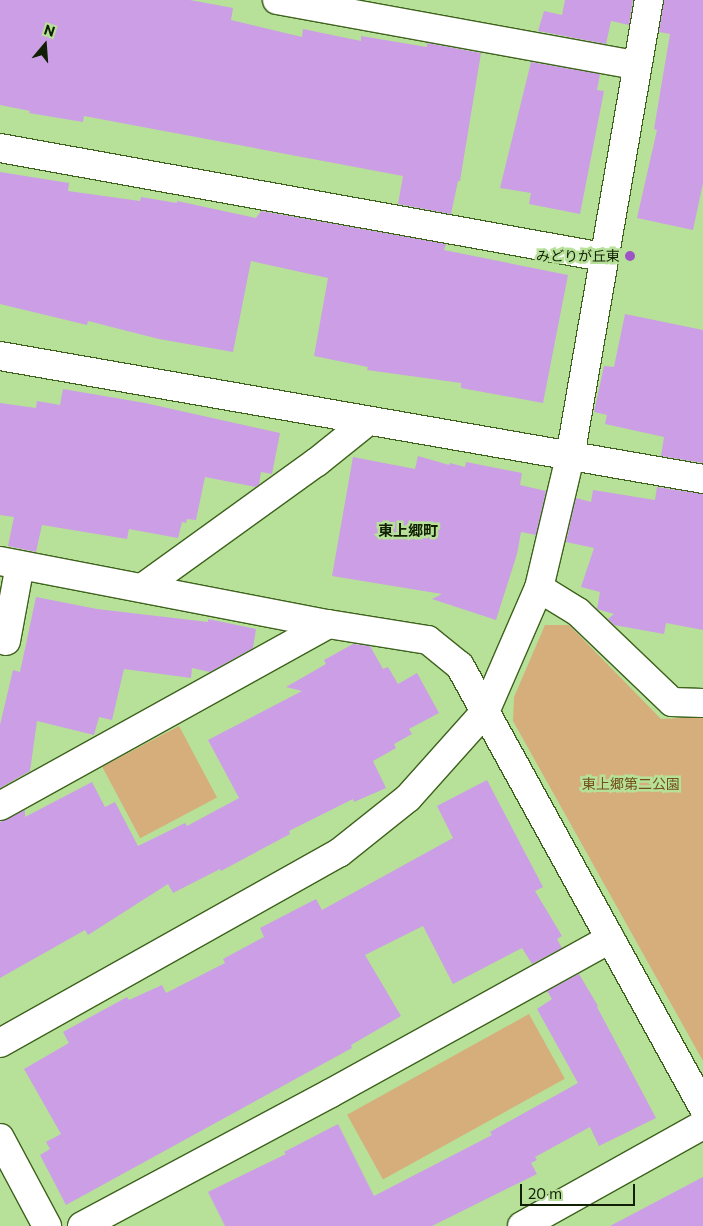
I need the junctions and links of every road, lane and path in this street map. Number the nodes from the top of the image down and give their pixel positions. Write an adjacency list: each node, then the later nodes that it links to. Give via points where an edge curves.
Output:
1 (277, 0): 3 (street)
2 (648, 0): 3 (street)
3 (636, 65): 5 (street)
4 (0, 148): 5 (street)
5 (603, 257): 8 (street)
6 (0, 356): 7 (street)
7 (368, 421): 8 (street); 11 (street)
8 (570, 456): 9 (street); 12 (street)
9 (703, 479)
10 (10, 563): 11 (street); 14 (street)
11 (142, 588): 13 (street)
12 (540, 588): 15 (street, via 578,612 672,702); 16 (street)
13 (328, 624): 16 (street, via 428,640 460,666); 17 (street)
14 (6, 640)
15 (703, 703)
16 (485, 712): 18 (street); 19 (street, via 408,798 340,853)
17 (0, 806)
18 (610, 939): 20 (street); 24 (street)
19 (0, 1043)
20 (703, 1107)
21 (703, 1125): 25 (street)
22 (0, 1138): 23 (street)
23 (47, 1226)
24 (82, 1226)
25 (522, 1226)

